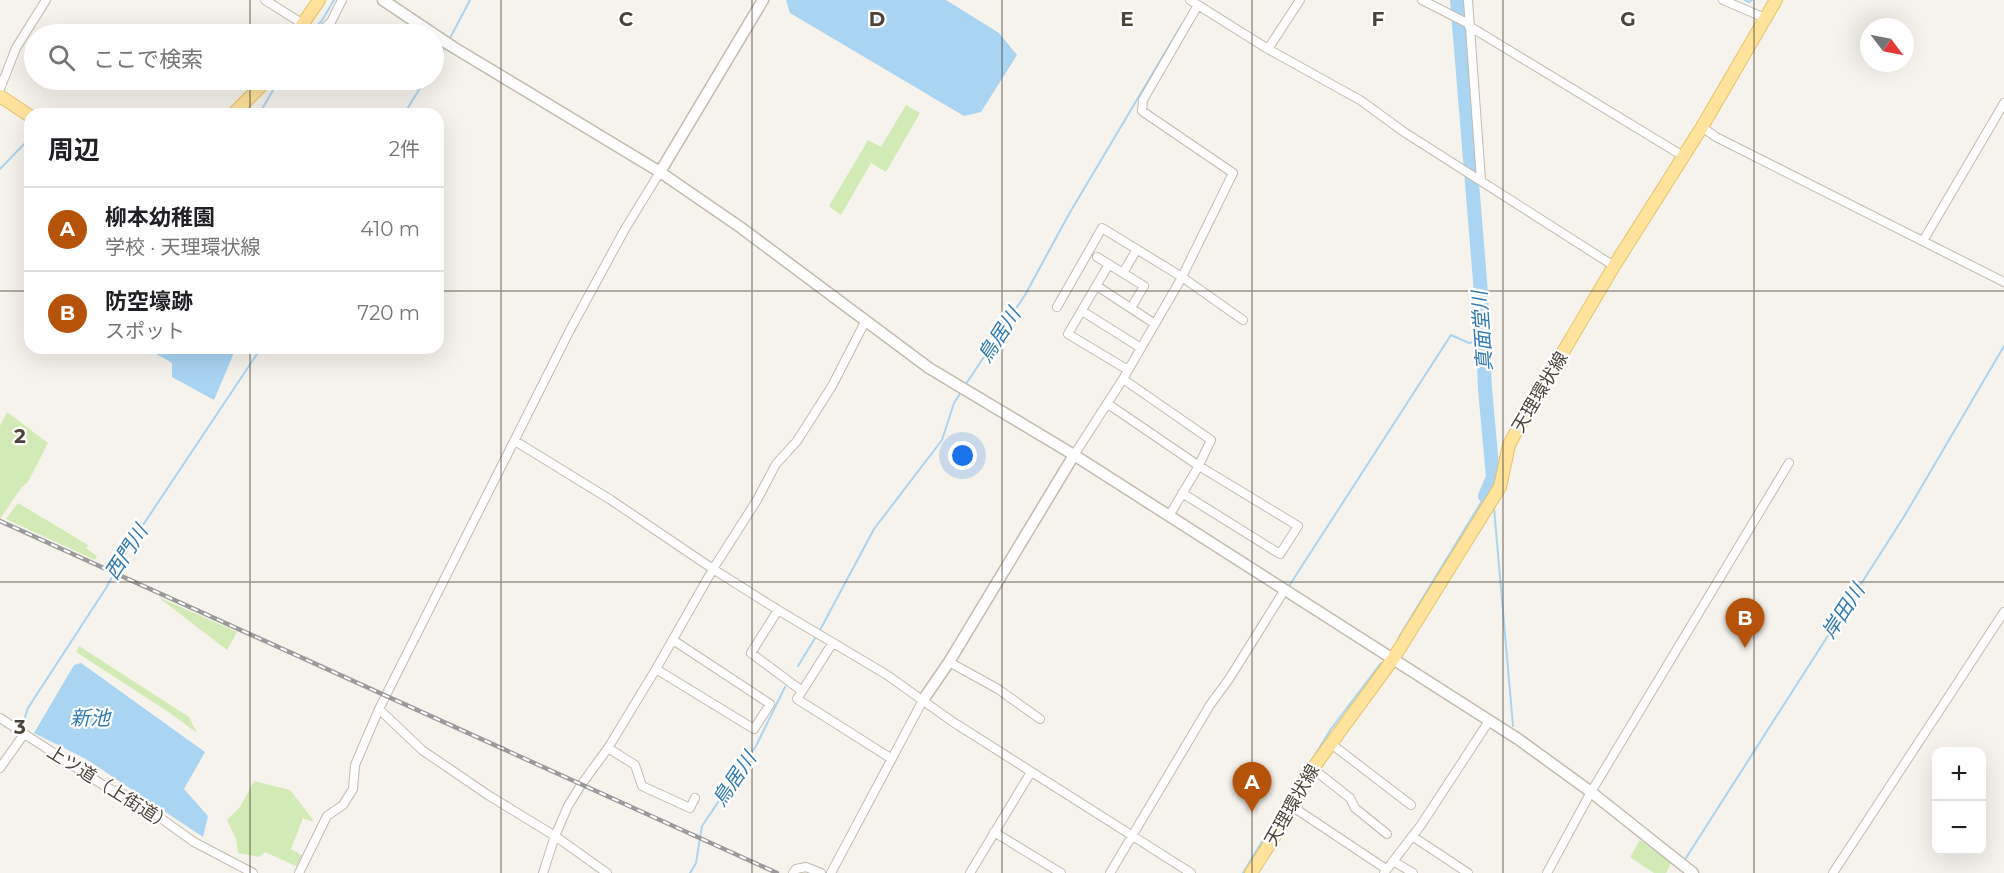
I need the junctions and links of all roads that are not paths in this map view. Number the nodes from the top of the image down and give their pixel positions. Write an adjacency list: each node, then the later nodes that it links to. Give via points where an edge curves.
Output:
1 (46, 0): 15 (street)
2 (265, 0): 16 (street)
3 (319, 0): 17 (main road)
4 (342, 0): 18 (street)
5 (383, 0): 19 (street)
6 (762, 0): 32 (street)
7 (1190, 0): 13 (street)
8 (1300, 0): 23 (street)
9 (1422, 0): 20 (street)
10 (1468, 0): 20 (street)
11 (1723, 0): 14 (street)
12 (1776, 0): 14 (main road, 天理環状線)
13 (1198, 5): 23 (street); 40 (street, via 1143,100 1142,111 1233,173)
14 (1765, 18): 30 (main road, 天理環状線)
15 (30, 24)
16 (294, 24)
17 (303, 24)
18 (329, 24)
19 (418, 24)
20 (1468, 25): 31 (street); 33 (street)
21 (24, 34): 24 (street)
22 (444, 41): 32 (street)
23 (1269, 49): 33 (street, via 1342,89)
24 (0, 89)
25 (257, 90): 28 (main road)
26 (0, 96): 29 (main road)
27 (2004, 103): 34 (street)
28 (239, 108)
29 (24, 112)
30 (1702, 127): 31 (main road, 天理環状線); 34 (street)
31 (1683, 156): 38 (main road, 天理環状線)
32 (660, 172): 46 (street); 53 (street, via 586,300)
33 (1479, 179): 38 (street)
34 (1923, 241): 41 (street)
35 (1137, 249): 39 (street); 40 (street); 43 (street, via 1102,228)
36 (1097, 257): 37 (street)
37 (1109, 264): 39 (street); 42 (street)
38 (1614, 266): 65 (main road, 天理環状線, via 1509,445 1500,487)
39 (1123, 273): 44 (street, via 1144,286)
40 (1182, 277): 47 (street); 48 (street)
41 (2004, 282)
42 (1097, 286): 44 (street); 45 (street)
43 (1057, 307)
44 (1131, 308): 48 (street)
45 (1082, 310): 49 (street); 50 (street, via 1068,334)
46 (866, 320): 54 (street, via 929,368); 59 (street, via 832,386 797,441 776,464)
47 (1243, 320)
48 (1155, 324): 49 (street)
49 (1141, 348): 50 (street)
50 (1128, 370): 51 (street)
51 (1123, 379): 52 (street); 56 (street, via 1211,440)
52 (1108, 404): 54 (street); 56 (street)
53 (514, 441): 59 (street); 70 (street)
54 (1074, 455): 58 (street); 66 (street)
55 (1789, 462): 81 (street)
56 (1199, 466): 57 (street); 57 (street, via 1298,526 1280,554)
57 (1182, 494): 58 (street)
58 (1169, 516): 60 (street)
59 (713, 569): 61 (street); 63 (street)
60 (1284, 591): 65 (street); 89 (street, via 1210,705)
61 (778, 610): 64 (street); 68 (street, via 751,653)
62 (2004, 612): 108 (street)
63 (673, 640): 67 (street); 67 (street, via 770,704 754,729)
64 (832, 644): 68 (street); 69 (street)
65 (1393, 659): 73 (street); 75 (main road, 天理環状線)
66 (948, 662): 69 (street); 72 (street)
67 (656, 669): 76 (street)
68 (802, 691): 77 (street, via 796,699)
69 (923, 700): 77 (street); 80 (street)
70 (379, 709): 87 (street, via 422,750); 94 (street, via 355,765 353,789 343,805 327,816)
71 (0, 718): 74 (street, 上ツ道（上街道）)
72 (1041, 718)
73 (1489, 721): 81 (street); 88 (street)
74 (21, 732): 78 (street); 93 (street, 上ツ道（上街道）, via 106,787 134,799 194,842)
75 (1330, 743): 79 (main road, 天理環状線); 84 (street)
76 (608, 748): 82 (street, via 635,765 642,786 690,808); 87 (street, via 568,806)
77 (892, 759): 99 (street)
78 (0, 768)
79 (1312, 768): 83 (main road, 天理環状線); 86 (street)
80 (1031, 772): 85 (street); 89 (street)
81 (1591, 792): 91 (street); 107 (street)
82 (695, 798)
83 (1290, 805): 92 (street); 104 (main road, 天理環状線)
84 (1411, 805)
85 (994, 832): 100 (street); 101 (street)
86 (1387, 834)
87 (555, 836): 95 (street); 96 (street)
88 (1412, 836): 90 (street); 106 (street)
89 (1132, 838): 102 (street); 103 (street)
90 (1393, 861): 92 (street); 105 (street)
91 (1686, 868)
92 (1385, 871)
93 (253, 873)
94 (298, 873)
95 (543, 873)
96 (607, 873)
97 (793, 873): 98 (street, via 806,867)
98 (821, 873)
99 (831, 873)
100 (970, 873)
101 (1061, 873)
102 (1110, 873)
103 (1191, 873)
104 (1251, 873)
105 (1413, 873)
106 (1468, 873)
107 (1547, 873)
108 (1833, 873)

